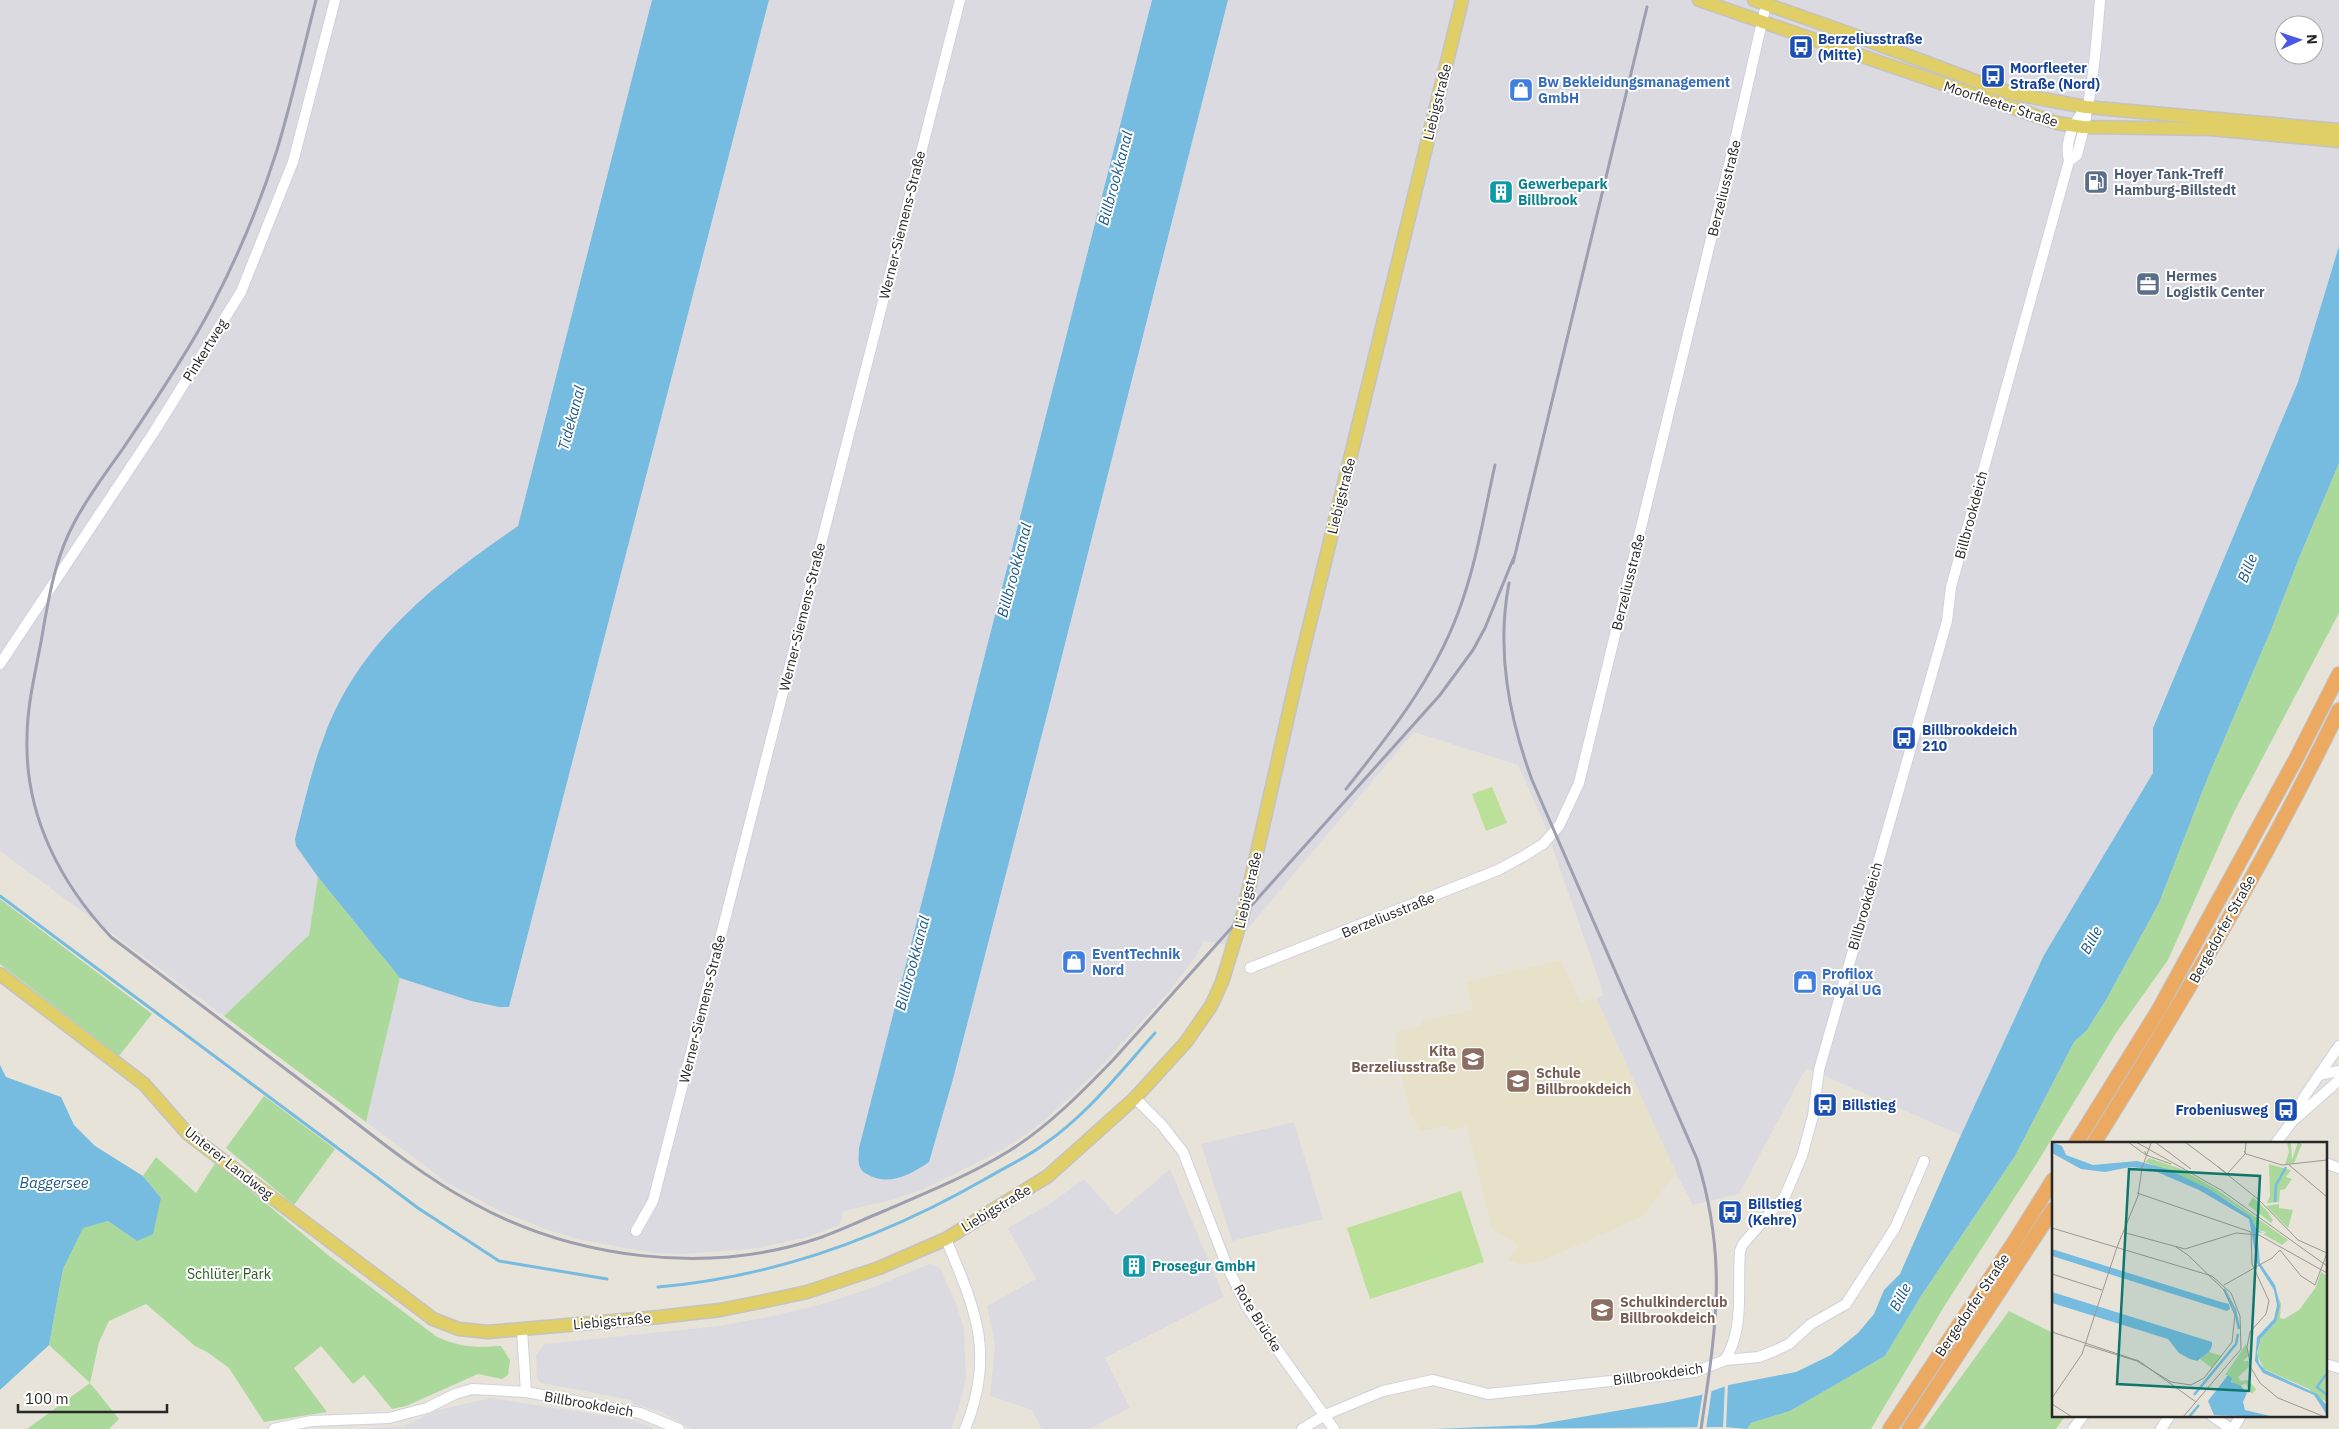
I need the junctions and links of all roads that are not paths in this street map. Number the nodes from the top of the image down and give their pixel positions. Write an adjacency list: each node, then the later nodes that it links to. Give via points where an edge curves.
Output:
1 (335, 0): 13 (street, Pinkertweg, via 294,162 241,292 154,432)
2 (960, 0): 36 (street, Werner-Siemens-Straße, via 653,1201)
3 (1462, 0): 26 (main road, Liebigstraße, via 1232,956 1197,1027)
4 (1699, 0): 7 (main road, Moorfleeter Straße)
5 (2100, 0): 8 (street, Billbrookdeich)
6 (1762, 1): 7 (street, Berzeliusstraße); 8 (main road, Moorfleeter Straße, via 1989,86)
7 (1761, 23): 9 (main road, Moorfleeter Straße, via 1840,47 2047,120); 18 (street, Berzeliusstraße, via 1579,783 1559,826 1543,844 1498,870)
8 (2086, 107): 9 (street, Billbrookdeich); 11 (main road, Moorfleeter Straße)
9 (2078, 126): 11 (main road, Moorfleeter Straße); 40 (street, Billbrookdeich, via 2077,155 2069,161 1951,587 1947,621 1819,1070 1816,1104 1802,1156 1785,1196 1740,1251 1736,1335)
10 (2339, 130): 11 (main road)
11 (2316, 133): 12 (main road)
12 (2339, 141)
13 (0, 664)
14 (2339, 674): 28 (highway, Bergedorfer Straße, via 2158,1011)
15 (2339, 710): 17 (highway, Bergedorfer Straße)
16 (2339, 716): 17 (highway)
17 (2330, 729): 29 (highway, Bergedorfer Straße, via 2206,960)
18 (1250, 968)
19 (0, 974): 39 (main road, Unterer Landweg, via 144,1084 188,1134 433,1319)
20 (2339, 1046): 22 (street)
21 (2339, 1070): 22 (street)
22 (2319, 1074): 27 (street)
23 (2339, 1080): 25 (street)
24 (2339, 1089): 25 (street)
25 (2327, 1092): 27 (street)
26 (1135, 1098): 37 (main road, Liebigstraße, via 1048,1176); 44 (street, Rote Brücke, via 1183,1152 1227,1266 1247,1307)
27 (2294, 1119): 30 (street)
28 (2077, 1142)
29 (2095, 1142)
30 (2277, 1142)
31 (1924, 1161): 40 (street, via 1895,1228 1846,1304 1812,1324 1782,1348 1759,1357)
32 (2326, 1163): 33 (street)
33 (2339, 1168)
34 (2052, 1182): 54 (highway, Bergedorfer Straße)
35 (2052, 1211): 55 (highway, Bergedorfer Straße)
36 (636, 1231)
37 (946, 1239): 38 (main road, Liebigstraße, via 852,1278 765,1302 720,1310); 51 (street, via 975,1313 980,1342 979,1387)
38 (522, 1330): 39 (main road, Liebigstraße); 43 (street)
39 (472, 1331)
40 (1726, 1360): 44 (street, Billbrookdeich, via 1695,1372 1488,1394 1432,1380 1383,1391)
41 (2326, 1364): 42 (street)
42 (2339, 1368)
43 (526, 1392): 49 (street, Billbrookdeich, via 472,1389 427,1408 389,1418 311,1421); 50 (street, Billbrookdeich, via 640,1413)
44 (1325, 1415): 52 (street, Billbrookdeich); 53 (street, Rote Brücke)
45 (2083, 1416): 56 (street)
46 (2169, 1416): 57 (street)
47 (2212, 1416): 58 (street)
48 (2240, 1416): 58 (street)
49 (274, 1429)
50 (679, 1429)
51 (965, 1429)
52 (1302, 1429)
53 (1334, 1429)
54 (1890, 1429)
55 (1909, 1429)
56 (2073, 1429)
57 (2161, 1429)
58 (2232, 1429)

